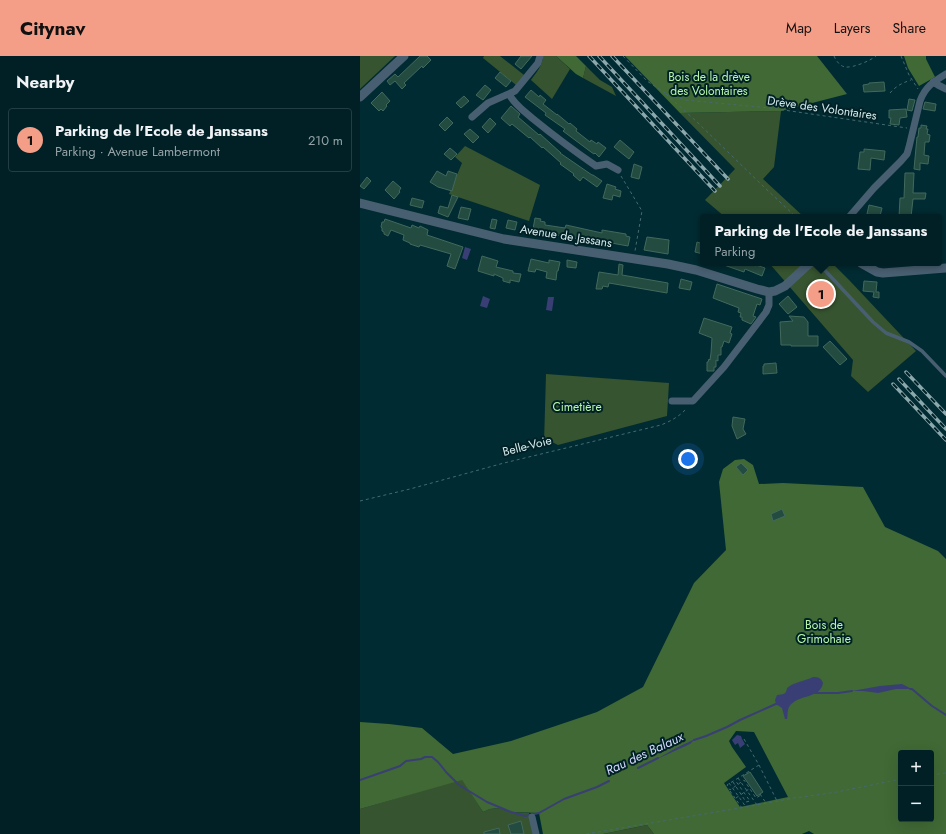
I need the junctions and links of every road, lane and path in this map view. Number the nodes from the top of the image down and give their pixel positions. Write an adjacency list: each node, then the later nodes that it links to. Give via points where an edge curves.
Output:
1 (404, 56): 15 (street)
2 (540, 56): 13 (street, via 538,63 515,91)
3 (623, 56): 11 (path, Drève des Volontaires, via 647,81)
4 (834, 56): 5 (path, via 836,61 845,67)
5 (876, 56)
6 (901, 56): 8 (path)
7 (946, 74): 9 (street)
8 (912, 80): 12 (path, via 901,83); 14 (path)
9 (934, 82): 10 (street); 14 (street)
10 (946, 89)
11 (665, 93): 17 (path, Drève des Volontaires, via 685,100 770,108); 20 (path)
12 (890, 93)
13 (509, 94): 16 (street, via 488,103); 18 (street, via 512,100 574,151 596,166 607,164)
14 (922, 94): 17 (street)
15 (360, 97)
16 (472, 117)
17 (913, 130): 21 (street, via 904,158)
18 (618, 170): 22 (path, via 642,211)
19 (360, 203): 22 (street, Avenue de Jassans, via 504,239)
20 (793, 214)
21 (852, 214)
22 (634, 259): 27 (street, Avenue de Jassans, via 696,270)
23 (807, 266): 27 (street, via 785,286)
24 (821, 266): 28 (lane, via 873,322 886,333 909,342 922,351)
25 (867, 266): 26 (street, via 883,273)
26 (946, 268)
27 (769, 292): 30 (street, via 766,312 720,372)
28 (946, 376)
29 (672, 401): 30 (street)
30 (693, 401): 31 (path, Belle-Voie, via 673,420 661,425)
31 (360, 501)
32 (744, 739): 33 (path)
33 (759, 764): 36 (path); 57 (path)
34 (946, 773): 35 (path)
35 (934, 775)
36 (741, 776): 37 (path); 39 (path)
37 (738, 778): 38 (path); 42 (path)
38 (735, 780): 41 (path); 44 (path)
39 (744, 780): 42 (path); 47 (path)
40 (898, 780): 57 (path)
41 (732, 781): 43 (path); 45 (path)
42 (741, 782): 44 (path); 49 (path)
43 (729, 783): 46 (path); 48 (path, via 727,786)
44 (738, 784): 45 (path); 50 (path)
45 (735, 786): 46 (path); 51 (path)
46 (733, 788): 48 (path); 52 (path)
47 (750, 789): 49 (path); 54 (path)
48 (730, 790): 53 (path)
49 (747, 791): 50 (path); 55 (path)
50 (744, 793): 51 (path); 56 (path, via 750,801)
51 (741, 794): 52 (path); 56 (path)
52 (738, 796): 53 (path); 60 (path)
53 (736, 798): 62 (path)
54 (756, 798): 55 (path); 58 (path, via 760,795)
55 (753, 799): 59 (path)
56 (746, 802): 61 (path)
57 (778, 802): 58 (path)
58 (766, 804): 59 (path)
59 (757, 805): 61 (path)
60 (746, 807): 61 (path); 62 (path)
61 (749, 807)
62 (742, 808): 65 (path)
63 (532, 817): 64 (street)
64 (536, 834)
65 (586, 834)

